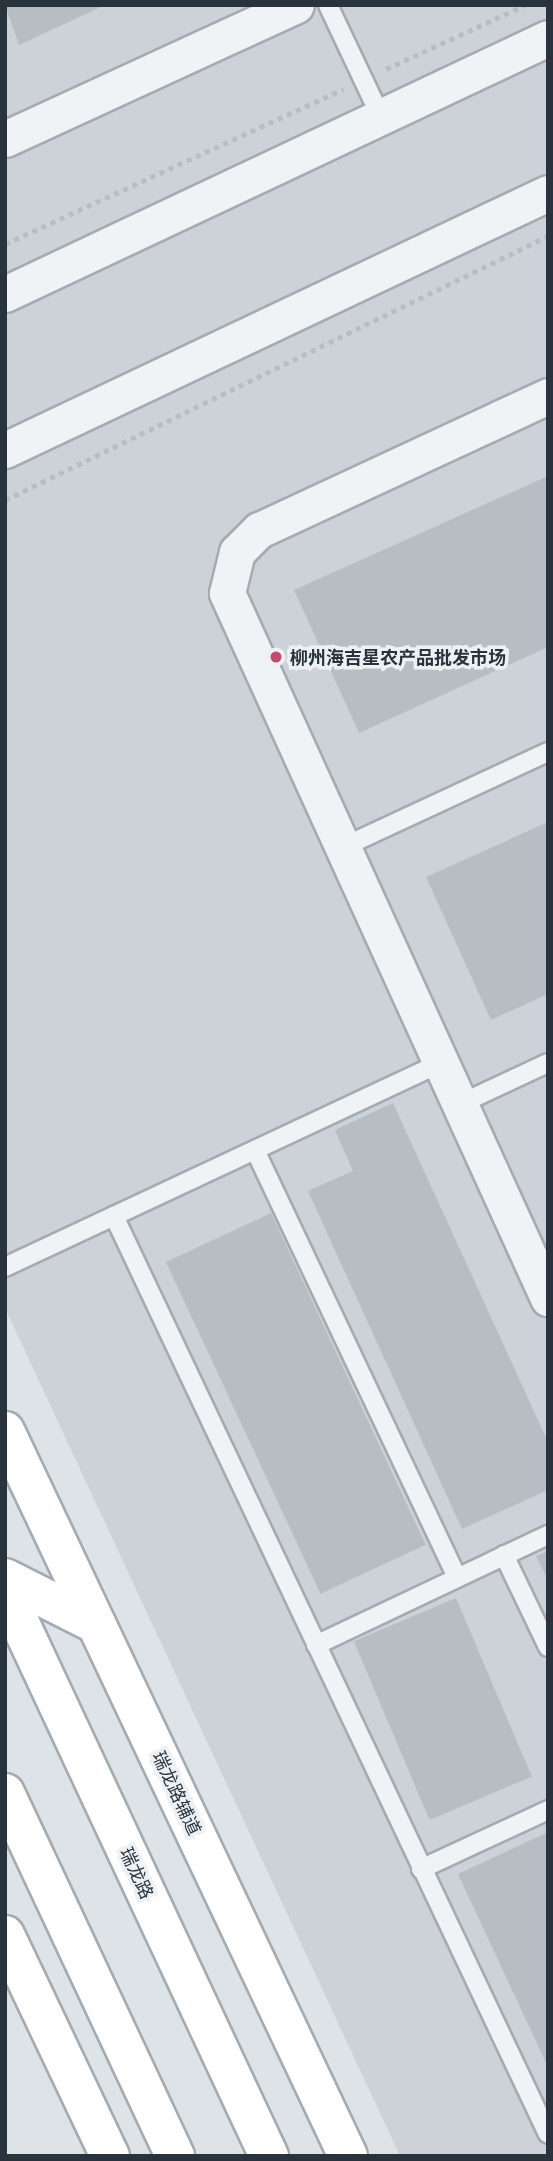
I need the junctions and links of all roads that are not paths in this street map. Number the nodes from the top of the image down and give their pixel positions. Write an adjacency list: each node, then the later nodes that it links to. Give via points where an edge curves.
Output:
1 (296, 5): 5 (street)
2 (328, 5): 4 (lane)
3 (548, 38): 4 (street)
4 (382, 117): 7 (street)
5 (5, 139)
6 (548, 193): 9 (street)
7 (5, 293)
8 (548, 396): 11 (street, via 259,530 237,552 227,593)
9 (5, 450)
10 (548, 752): 11 (lane)
11 (343, 847): 12 (street)
12 (441, 1063): 14 (street); 15 (lane)
13 (548, 1063): 14 (lane)
14 (460, 1104): 18 (street)
15 (255, 1150): 16 (lane); 23 (lane)
16 (114, 1216): 17 (lane); 26 (lane)
17 (5, 1267)
18 (548, 1298)
19 (5, 1431): 25 (main road, 瑞龙路辅道)
20 (548, 1535): 21 (lane)
21 (504, 1555): 23 (lane); 27 (lane)
22 (5, 1578): 25 (main road)
23 (457, 1578): 26 (lane)
24 (5, 1591): 35 (main road, 瑞龙路)
25 (96, 1623): 36 (main road, 瑞龙路辅道)
26 (316, 1645): 30 (lane)
27 (548, 1647)
28 (5, 1793): 34 (main road)
29 (548, 1810): 30 (lane)
30 (421, 1868): 32 (lane)
31 (5, 1935): 33 (main road)
32 (548, 2134)
33 (110, 2156)
34 (175, 2156)
35 (269, 2156)
36 (348, 2156)

